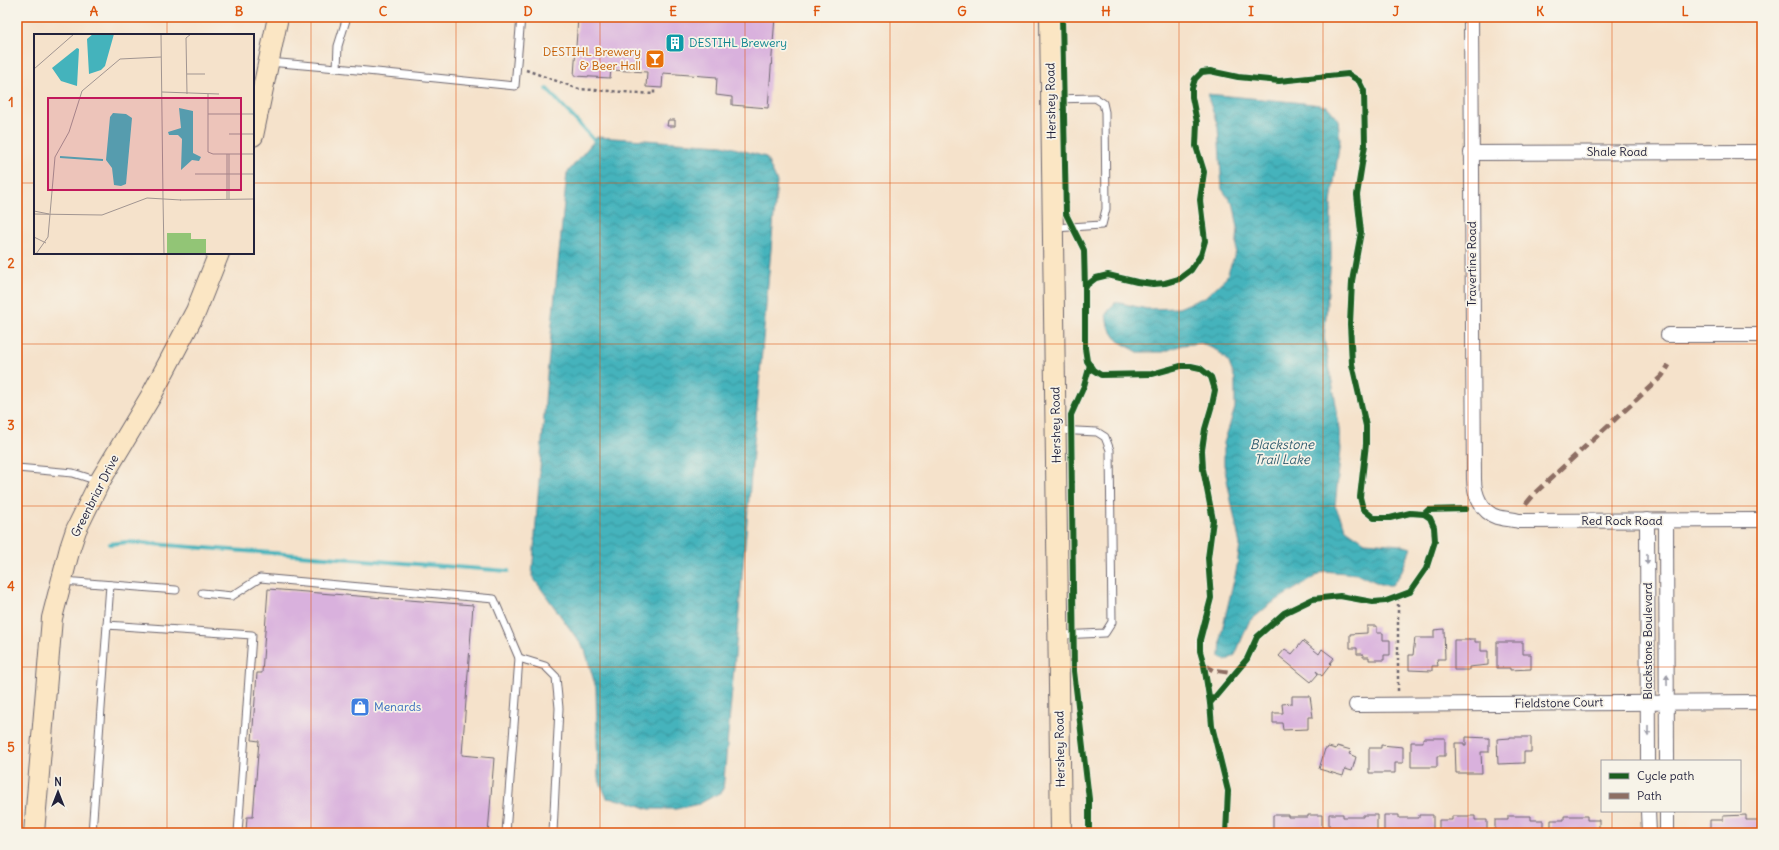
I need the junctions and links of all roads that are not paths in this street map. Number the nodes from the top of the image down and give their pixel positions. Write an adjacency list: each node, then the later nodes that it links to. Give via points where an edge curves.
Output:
1 (278, 17): 6 (street)
2 (347, 17): 7 (lane, via 338,46)
3 (521, 17): 7 (lane, via 515,86)
4 (1050, 17): 8 (street, Hershey Road)
5 (1471, 17): 11 (street, Travertine Road)
6 (269, 62): 7 (lane); 9 (street)
7 (337, 68)
8 (1051, 99): 12 (street, Hershey Road); 12 (lane, via 1094,98 1103,103 1106,112 1106,209 1102,225)
9 (254, 131)
10 (1762, 152): 11 (street, Shale Road)
11 (1472, 153): 19 (street, Travertine Road, via 1474,485 1477,499)
12 (1053, 228): 16 (street, Hershey Road)
13 (219, 254): 18 (street, Greenbriar Drive, via 196,311 151,396)
14 (1668, 335): 15 (street)
15 (1762, 335)
16 (1056, 430): 28 (street, Hershey Road); 28 (lane, via 1097,432 1106,437 1110,450 1112,622 1106,633)
17 (17, 468): 18 (lane, via 73,473)
18 (100, 481): 23 (street, Greenbriar Drive, via 76,530)
19 (1485, 508): 20 (street, Red Rock Road, via 1496,517 1519,521)
20 (1647, 520): 21 (street, Red Rock Road); 30 (street, Blackstone Boulevard, one-way to 30)
21 (1666, 520): 22 (street, Red Rock Road); 31 (street, Blackstone Boulevard, one-way to 21)
22 (1762, 520)
23 (60, 581): 24 (lane); 38 (street, Greenbriar Drive, via 52,618)
24 (110, 584): 25 (lane); 27 (lane)
25 (176, 590)
26 (202, 593): 29 (lane, via 232,596 260,578 494,599)
27 (107, 625): 39 (lane); 40 (lane, via 252,635)
28 (1059, 635): 43 (street, Hershey Road)
29 (518, 658): 41 (lane); 42 (lane, via 545,666 556,677 559,708)
30 (1648, 702): 31 (street, Fieldstone Court); 33 (street, Fieldstone Court); 34 (street, Blackstone Boulevard, one-way to 34)
31 (1667, 702): 32 (street, Fieldstone Court); 35 (street, Blackstone Boulevard)
32 (1762, 702)
33 (1356, 705)
34 (1648, 760)
35 (1667, 760)
36 (1648, 812): 44 (street)
37 (1667, 812): 45 (street)
38 (34, 833)
39 (92, 833)
40 (238, 833)
41 (506, 833)
42 (553, 833)
43 (1061, 833)
44 (1648, 833)
45 (1667, 833)

